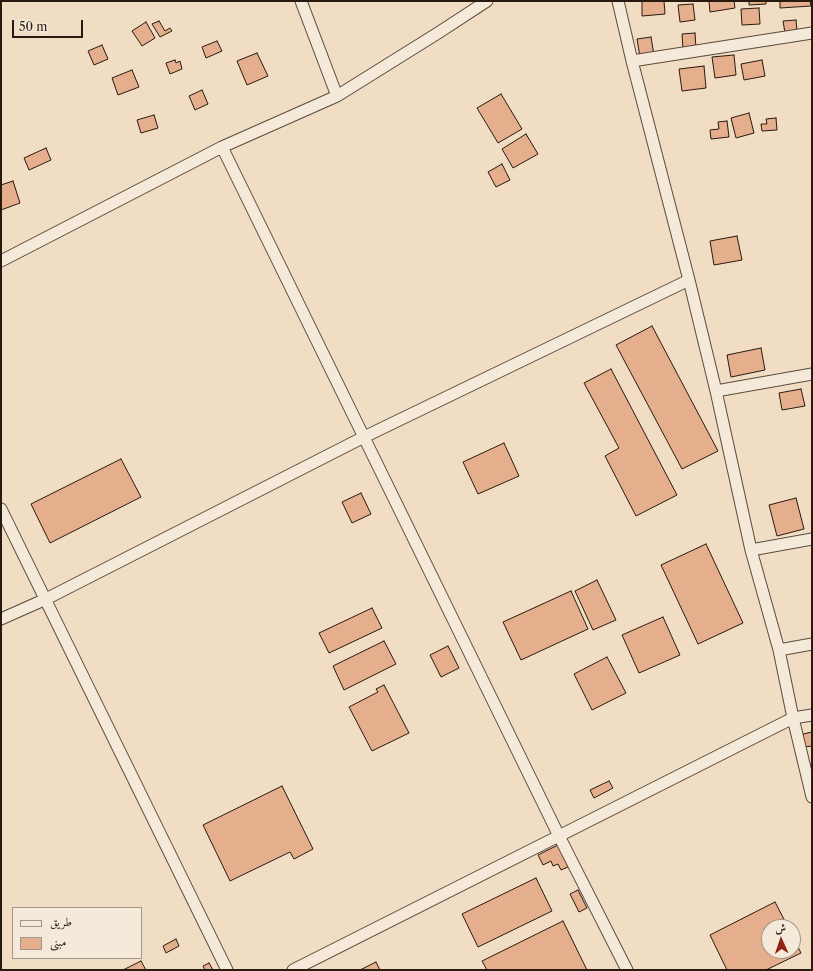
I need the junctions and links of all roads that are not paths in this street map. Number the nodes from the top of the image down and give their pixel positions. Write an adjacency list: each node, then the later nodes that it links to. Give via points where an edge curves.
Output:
1 (301, 1): 6 (street)
2 (487, 1): 6 (street)
3 (618, 1): 5 (street)
4 (812, 33): 5 (street)
5 (632, 61): 9 (street)
6 (337, 96): 7 (street)
7 (222, 147): 8 (street); 12 (street)
8 (1, 261)
9 (689, 280): 11 (street); 12 (street)
10 (812, 374): 11 (street)
11 (716, 392): 15 (street)
12 (364, 437): 16 (street); 23 (street)
13 (1, 509): 16 (street)
14 (812, 539): 15 (street)
15 (751, 550): 19 (street)
16 (46, 599): 17 (street); 24 (street)
17 (1, 619)
18 (812, 644): 19 (street)
19 (779, 650): 21 (street)
20 (812, 715): 21 (street)
21 (793, 718): 22 (street); 23 (street)
22 (812, 797)
23 (559, 836): 25 (street); 26 (street)
24 (227, 970)
25 (293, 970)
26 (627, 970)

